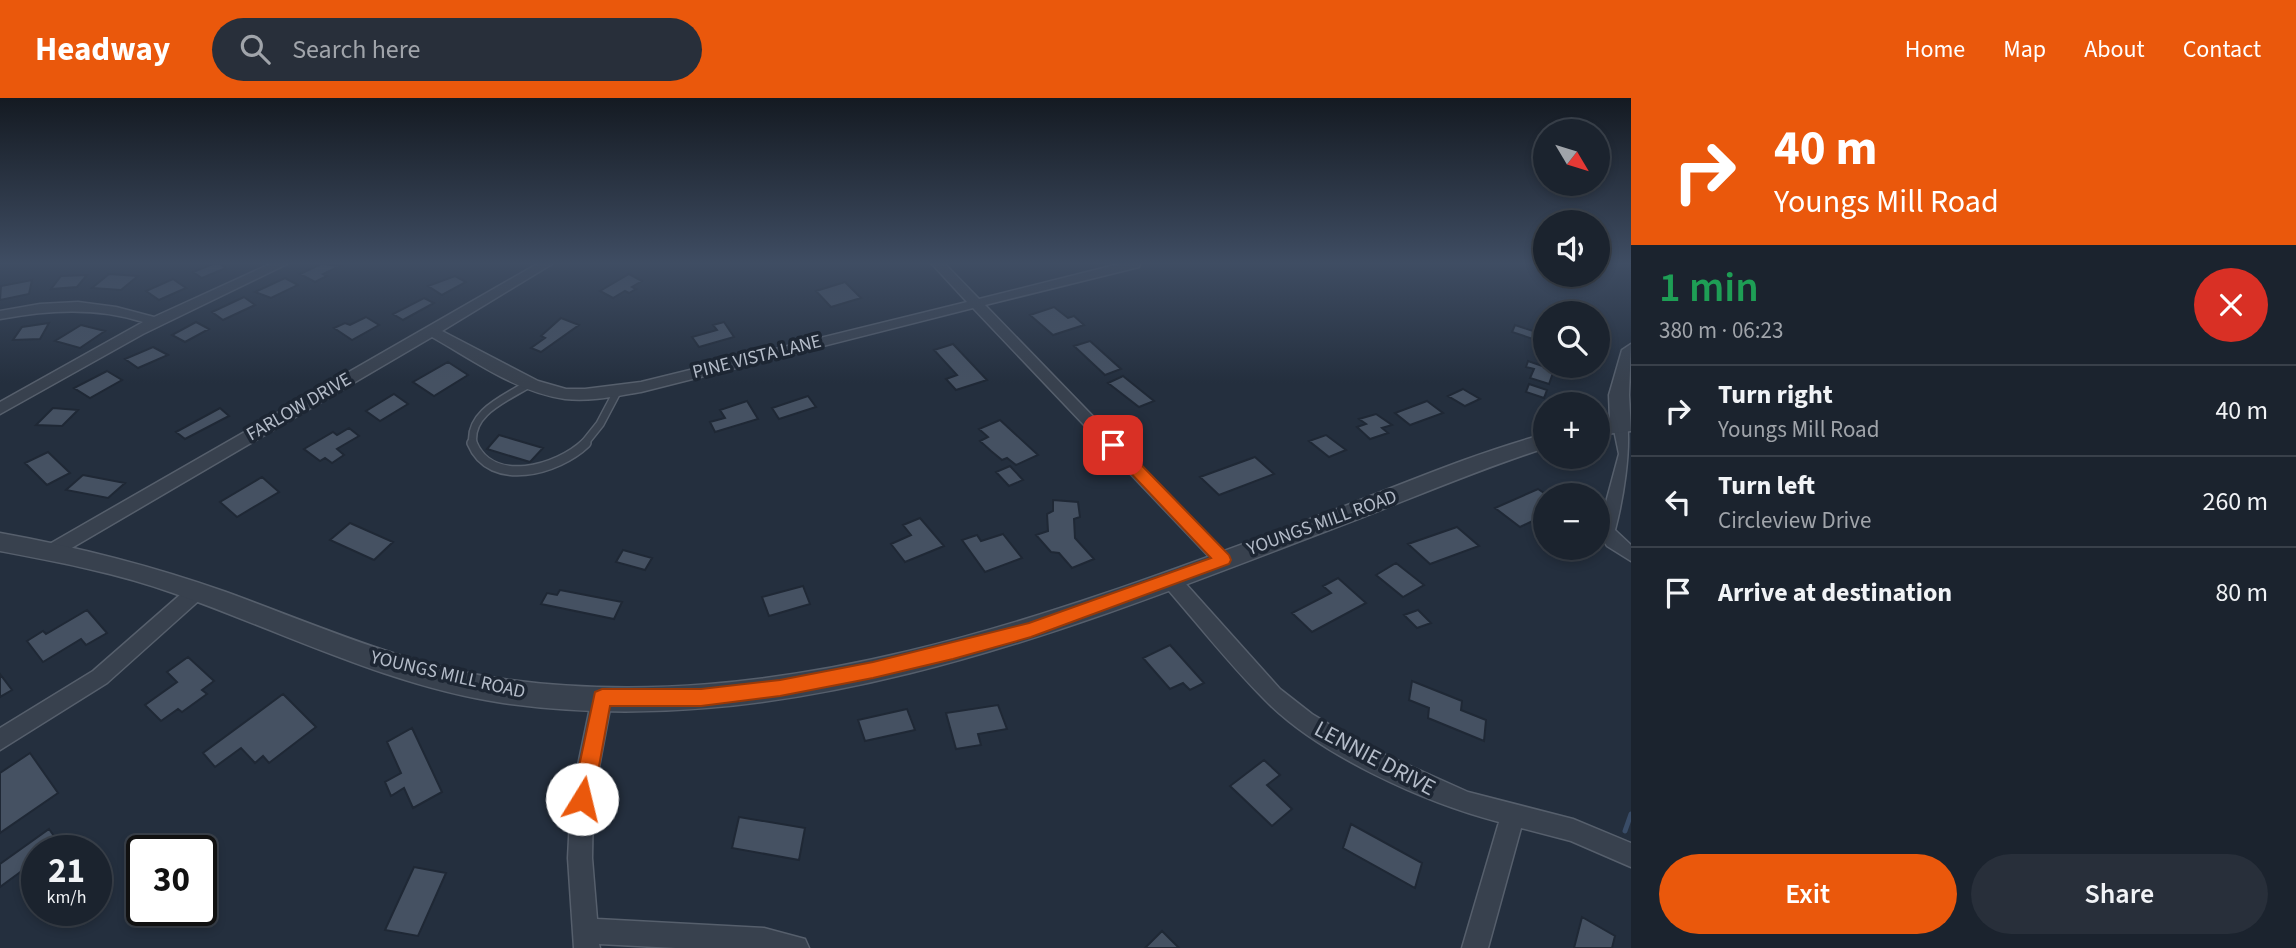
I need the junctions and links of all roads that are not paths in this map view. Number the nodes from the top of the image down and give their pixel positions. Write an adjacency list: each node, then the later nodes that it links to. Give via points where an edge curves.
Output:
1 (192, 304): 6 (street)
2 (476, 304): 7 (street, FARLOW DRIVE)
3 (965, 304): 10 (street, PINE VISTA LANE)
4 (979, 304): 17 (street)
5 (0, 315): 6 (street, via 97,306)
6 (156, 322): 11 (street)
7 (430, 330): 9 (street, PINE VISTA LANE); 15 (street, FARLOW DRIVE)
8 (1631, 350): 12 (street, via 1619,394)
9 (530, 383): 10 (street, PINE VISTA LANE, via 564,394); 10 (lane, via 473,427 473,448 503,468 538,468 574,452 590,439)
10 (618, 390)
11 (0, 409)
12 (1626, 424): 16 (street, via 1626,454 1606,531)
13 (1533, 445): 17 (street, YOUNGS MILL ROAD)
14 (0, 542): 15 (street, YOUNGS MILL ROAD)
15 (52, 551): 19 (street, YOUNGS MILL ROAD, via 114,565)
16 (1631, 554)
17 (1223, 560): 18 (street, YOUNGS MILL ROAD)
18 (1170, 579): 20 (street, YOUNGS MILL ROAD, via 1031,630 873,670 701,698); 22 (street, LENNIE DRIVE, via 1273,695 1305,721 1355,752 1429,788)
19 (196, 592): 20 (street, YOUNGS MILL ROAD, via 405,669 498,690); 21 (street, via 100,677)
20 (602, 698): 24 (street, via 582,799 580,858)
21 (0, 740)
22 (1513, 814): 23 (street, LENNIE DRIVE, via 1573,830); 26 (street)
23 (1631, 855)
24 (586, 939): 25 (street, via 764,940)
25 (796, 948)
26 (1475, 948)

